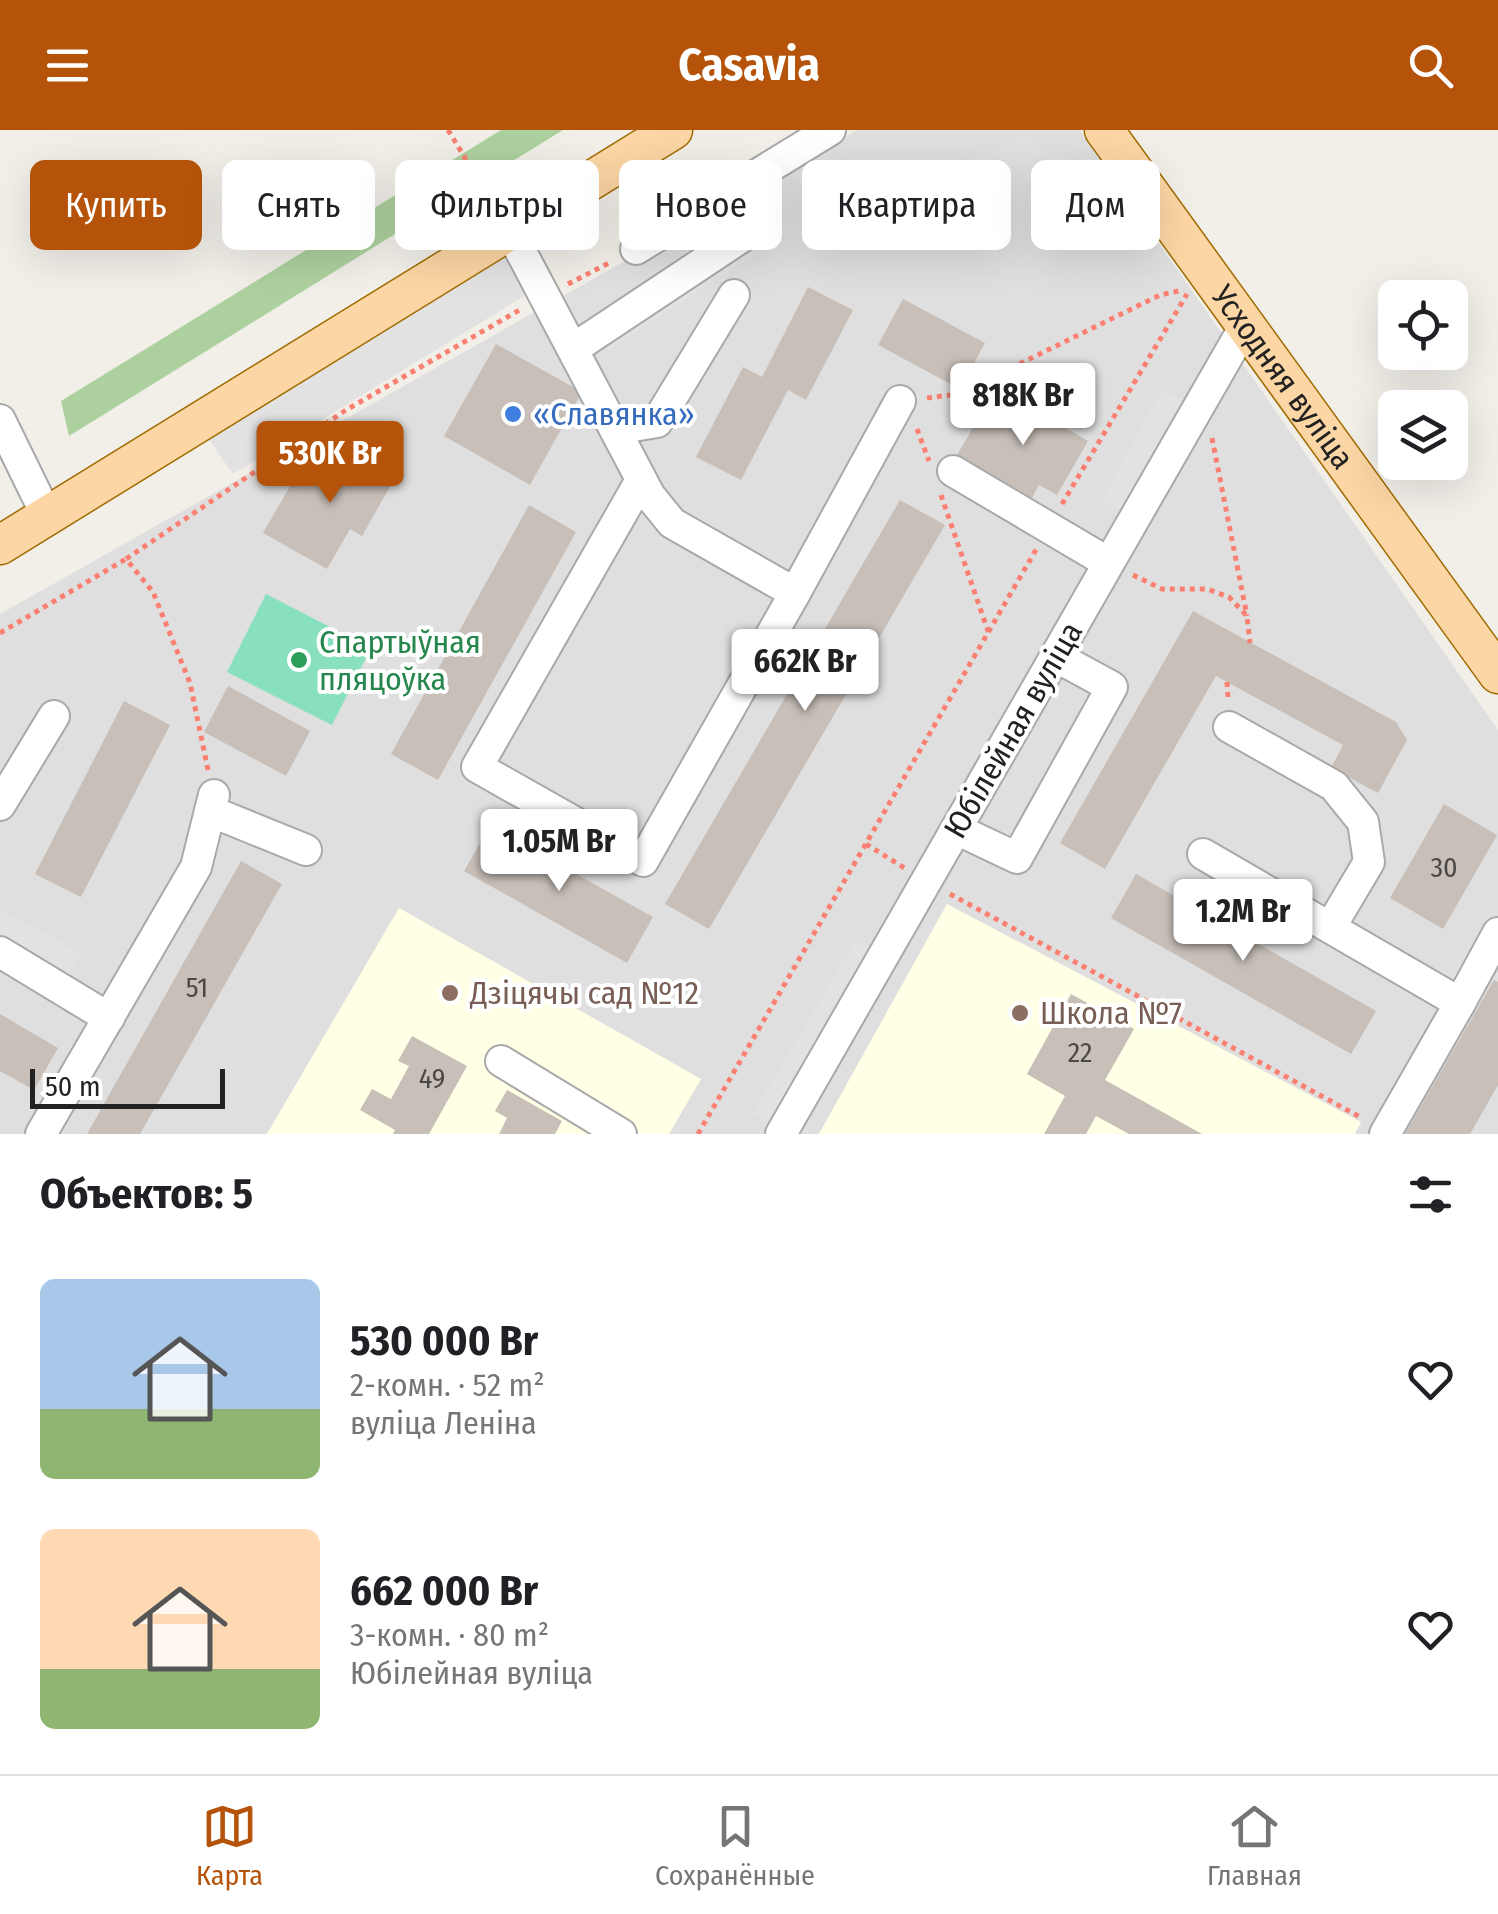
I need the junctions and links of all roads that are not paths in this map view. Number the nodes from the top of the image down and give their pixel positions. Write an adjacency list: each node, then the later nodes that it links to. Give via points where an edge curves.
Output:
1 (673, 130): 5 (main road)
2 (830, 130): 4 (street)
3 (1104, 130): 10 (main road, Усходняя вуліца)
4 (781, 160)
5 (599, 176)
6 (479, 250): 17 (main road)
7 (521, 250): 11 (street)
8 (722, 250): 11 (street)
9 (734, 295): 14 (street, via 657,422)
10 (1245, 326): 19 (street, Юбілейная вуліца); 22 (main road, Усходняя вуліца)
11 (573, 349): 14 (street)
12 (904, 401): 20 (street)
13 (0, 420): 17 (street)
14 (614, 429): 16 (street)
15 (941, 478): 19 (street)
16 (641, 480): 20 (street, via 672,524); 20 (street, via 477,768 643,862)
17 (47, 516): 18 (main road)
18 (0, 545)
19 (1108, 562): 21 (street, Юбілейная вуліца)
20 (795, 593)
21 (1056, 656): 26 (street, Юбілейная вуліца); 26 (street, via 1112,688 1017,858)
22 (1498, 674)
23 (54, 716): 25 (street)
24 (1230, 728): 29 (street, via 1334,786 1363,822 1369,862)
25 (0, 805)
26 (956, 829): 38 (street, Юбілейная вуліца)
27 (306, 850): 33 (street, via 212,803 196,867)
28 (1202, 854): 29 (street)
29 (1332, 926): 32 (street)
30 (1498, 933): 32 (street)
31 (0, 952): 33 (street)
32 (1460, 1003): 35 (street)
33 (110, 1018): 36 (street)
34 (501, 1061): 37 (street)
35 (1386, 1132)
36 (41, 1134)
37 (621, 1134)
38 (781, 1134)

